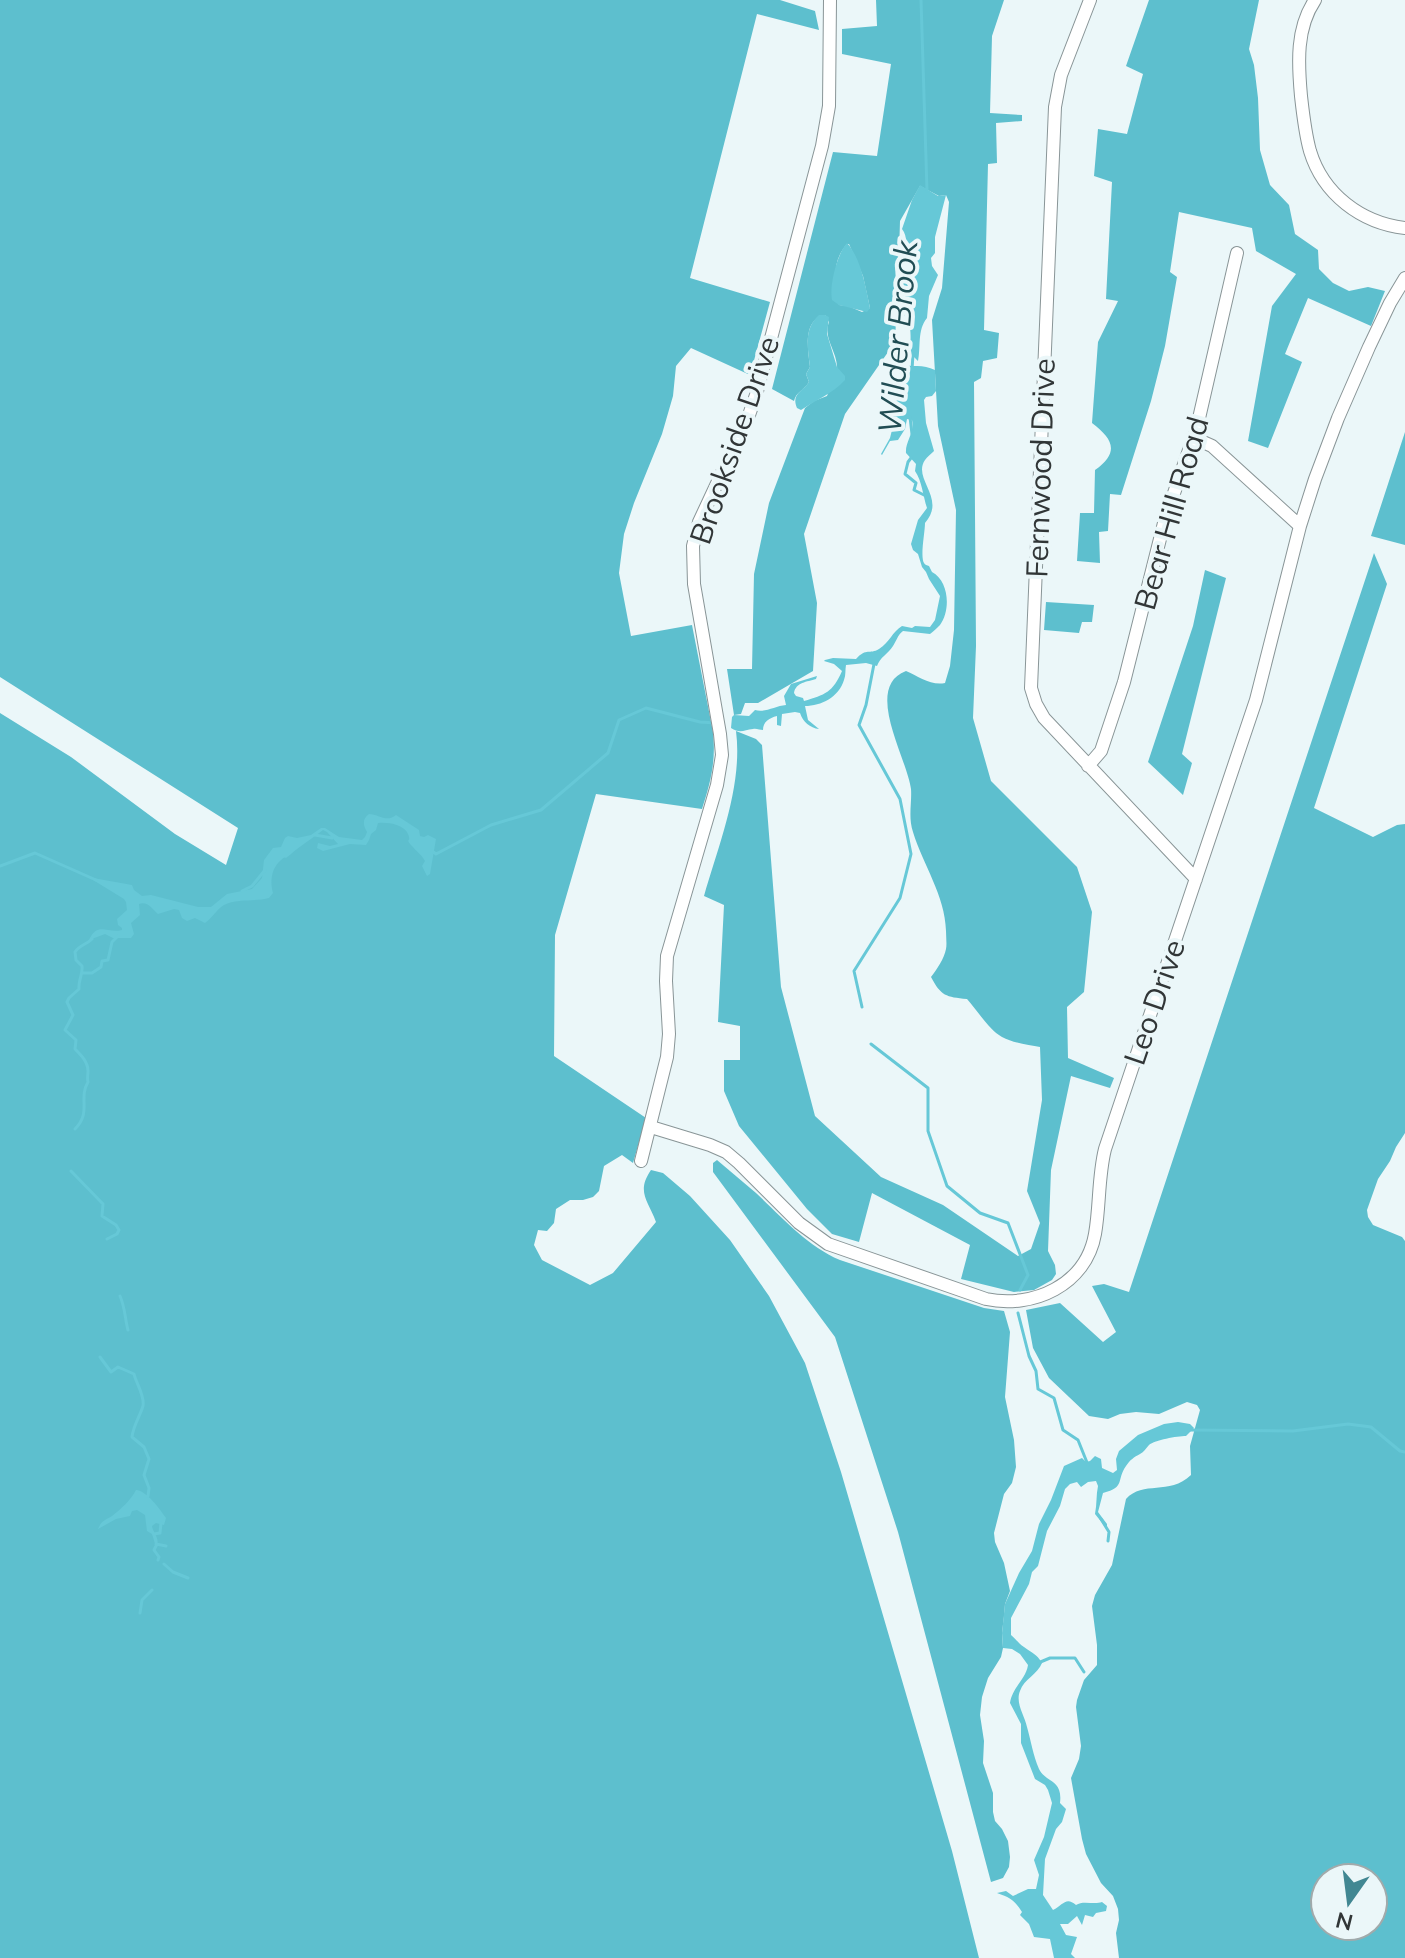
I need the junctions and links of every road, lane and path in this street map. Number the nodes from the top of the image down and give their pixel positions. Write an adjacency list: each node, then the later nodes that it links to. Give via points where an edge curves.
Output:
1 (830, 0): 11 (street, Brookside Drive, via 830,96 822,146 756,395 693,546 694,584 722,755 667,956 668,1048)
2 (1090, 0): 9 (street, Fernwood Drive, via 1061,75 1055,107 1031,683 1041,713)
3 (1315, 0): 4 (street, via 1299,51 1315,166 1356,212)
4 (1405, 228)
5 (1237, 253): 7 (street, Bear Hill Road)
6 (1405, 278): 8 (street, Leo Drive, via 1341,410)
7 (1194, 438): 8 (street, via 1212,446); 9 (street, Bear Hill Road, via 1165,519 1129,668 1101,751)
8 (1300, 526): 10 (street, Leo Drive, via 1256,700)
9 (1088, 766): 10 (street, Fernwood Drive)
10 (1196, 879): 11 (street, Leo Drive, via 1105,1149 1090,1250 1076,1272 1048,1294 995,1301 839,1250 808,1231 726,1152)
11 (651, 1127): 12 (street, Brookside Drive)
12 (641, 1161)

